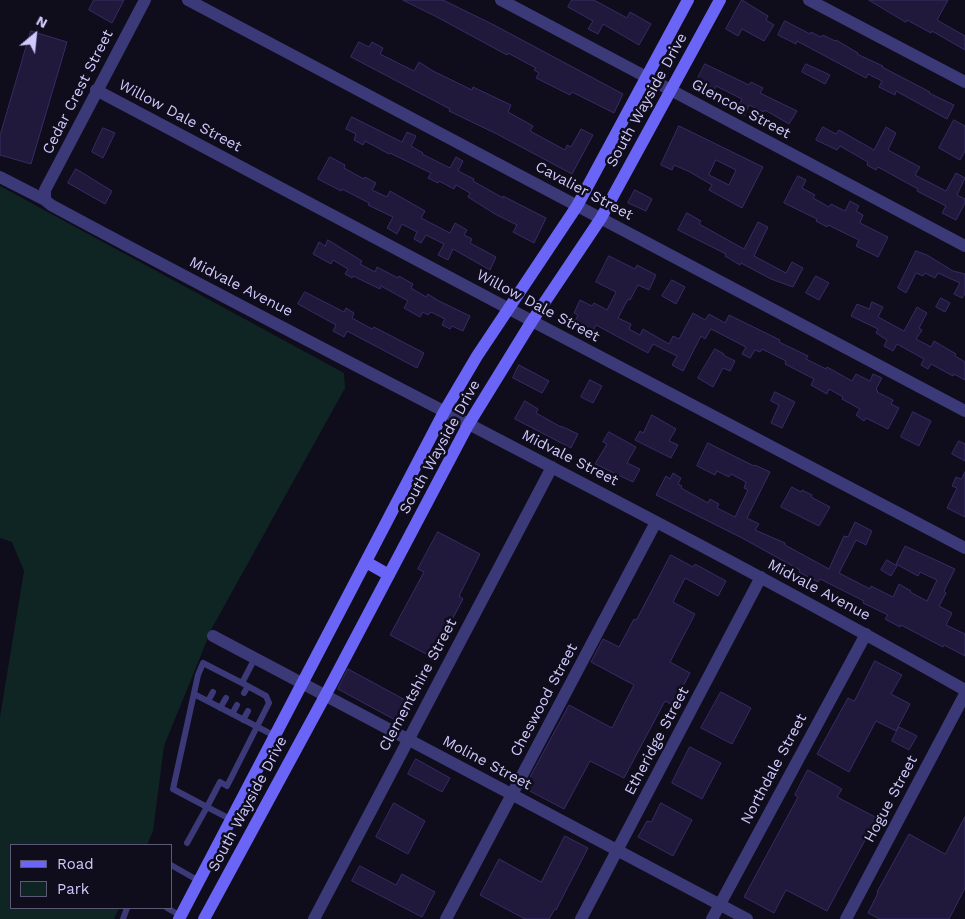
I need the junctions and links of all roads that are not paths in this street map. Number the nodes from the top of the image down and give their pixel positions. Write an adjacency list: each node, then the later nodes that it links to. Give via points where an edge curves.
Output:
1 (145, 0): 9 (street, Cedar Crest Street)
2 (188, 0): 13 (street, Cavalier Street)
3 (501, 0): 7 (street, Glencoe Street)
4 (688, 0): 7 (main road, South Wayside Drive)
5 (720, 0): 10 (main road, South Wayside Drive)
6 (809, 0): 8 (street)
7 (647, 77): 10 (street, Glencoe Street); 13 (main road, South Wayside Drive)
8 (965, 82)
9 (96, 90): 12 (street, Cedar Crest Street, via 46,190); 16 (street, Willow Dale Street)
10 (672, 90): 14 (main road, South Wayside Drive); 15 (street, Glencoe Street)
11 (0, 177): 12 (street, Midvale Avenue)
12 (45, 200): 19 (street, Midvale Avenue)
13 (577, 206): 14 (street, Cavalier Street); 16 (main road, South Wayside Drive)
14 (601, 218): 17 (main road, South Wayside Drive); 18 (street, Cavalier Street)
15 (965, 246)
16 (509, 309): 17 (street, Willow Dale Street); 19 (main road, South Wayside Drive)
17 (532, 321): 20 (main road, South Wayside Drive); 23 (street, Willow Dale Street)
18 (965, 411)
19 (444, 412): 20 (street, Midvale Avenue); 24 (main road, South Wayside Drive)
20 (468, 425): 21 (street, Midvale Street); 25 (main road, South Wayside Drive)
21 (552, 467): 22 (street, Midvale Street); 47 (street, Clementshire Street)
22 (656, 522): 26 (street, Midvale Avenue); 48 (street, Cheswood Street)
23 (965, 548)
24 (366, 562): 25 (main road); 31 (main road, South Wayside Drive)
25 (389, 575): 37 (main road, South Wayside Drive)
26 (761, 577): 27 (street, Midvale Avenue); 53 (street, Etheridge Street)
27 (866, 634): 32 (street, Midvale Avenue); 56 (street, Northdale Street)
28 (213, 636): 29 (street, Moline Street)
29 (255, 658): 30 (lane); 31 (street, Moline Street)
30 (239, 684): 34 (lane); 35 (lane, via 221,677 203,663); 45 (lane, via 257,695 266,696 269,704)
31 (302, 684): 37 (street, Moline Street); 46 (main road, South Wayside Drive)
32 (965, 690)
33 (213, 692): 39 (lane)
34 (244, 693)
35 (194, 694): 39 (lane); 49 (lane, via 173,789)
36 (965, 694): 65 (street, Hogue Street)
37 (325, 696): 47 (street, Moline Street); 51 (main road, South Wayside Drive)
38 (226, 698): 41 (lane)
39 (208, 701): 41 (lane)
40 (237, 705): 43 (lane)
41 (220, 708): 43 (lane)
42 (248, 711): 44 (lane)
43 (232, 714): 44 (lane)
44 (243, 720): 45 (lane)
45 (257, 727): 46 (lane); 49 (lane, via 227,786 220,782)
46 (275, 737): 50 (main road, South Wayside Drive)
47 (408, 740): 48 (street, Moline Street); 60 (street, Clementshire Street)
48 (512, 795): 53 (street, Moline Street); 61 (street, Cheswood Street)
49 (207, 807): 50 (lane); 52 (lane)
50 (232, 820): 51 (main road); 55 (main road, South Wayside Drive)
51 (252, 830): 59 (main road, South Wayside Drive)
52 (187, 843)
53 (618, 850): 56 (street, Moline Street); 62 (street, Etheridge Street)
54 (172, 866): 55 (lane)
55 (199, 880): 58 (main road, South Wayside Drive)
56 (720, 904): 63 (street, Northdale Street); 64 (street, Moline Street)
57 (168, 909): 58 (lane)
58 (180, 917)
59 (204, 919)
60 (314, 919)
61 (446, 919)
62 (581, 919)
63 (712, 919)
64 (747, 919)
65 (846, 919)

